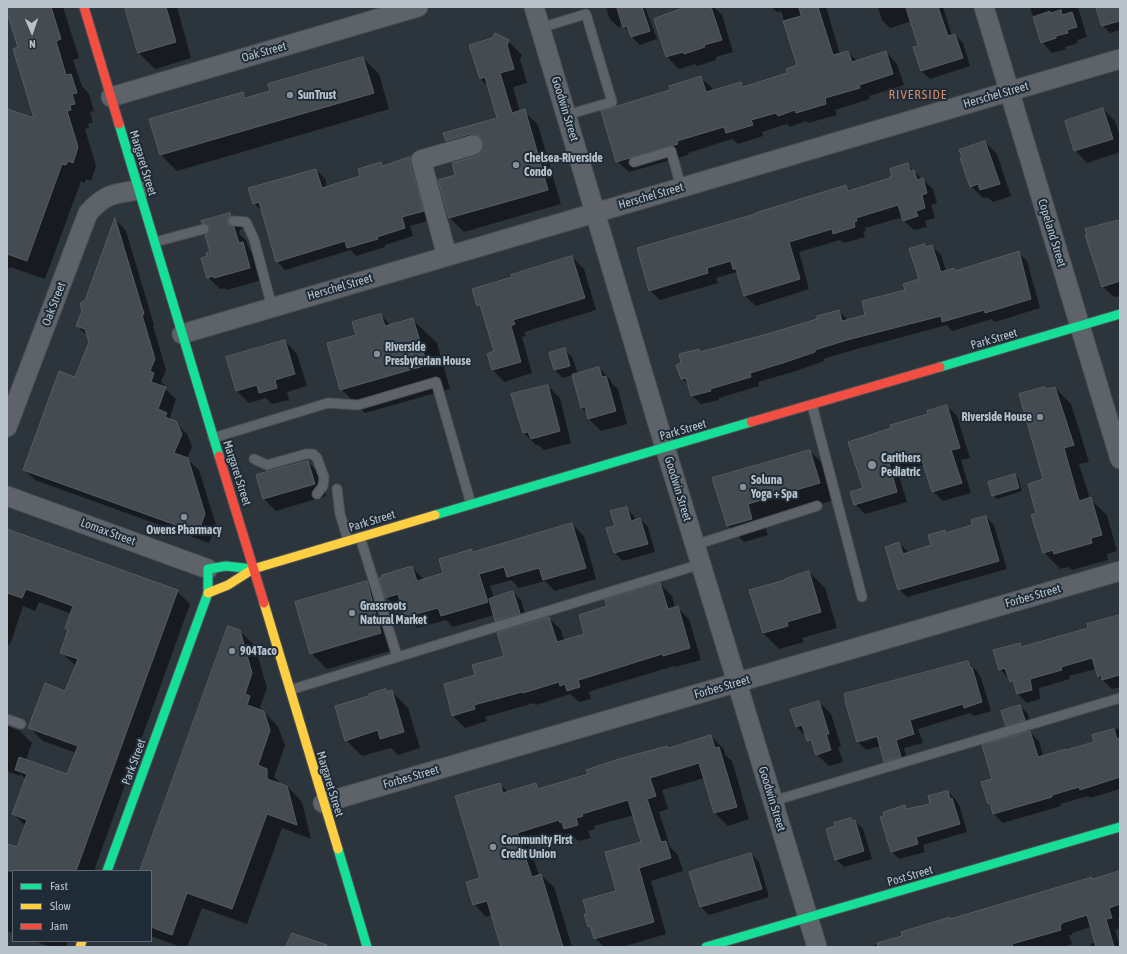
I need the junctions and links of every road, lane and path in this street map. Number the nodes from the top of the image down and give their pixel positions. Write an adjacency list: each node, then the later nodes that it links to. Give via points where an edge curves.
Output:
1 (84, 7): 8 (street, Margaret Street)
2 (418, 7): 8 (street, Oak Street)
3 (534, 7): 5 (street, Goodwin Street)
4 (984, 7): 7 (street, Copeland Street)
5 (540, 28): 9 (street, Goodwin Street); 9 (lane, via 586,14 612,102)
6 (1120, 59): 7 (street, Herschel Street)
7 (1010, 91): 12 (street, Herschel Street); 21 (street, Copeland Street)
8 (111, 97): 13 (street, Margaret Street)
9 (566, 115): 14 (street, Goodwin Street)
10 (473, 145): 18 (street, via 421,160)
11 (634, 162): 12 (lane, via 671,152)
12 (681, 187): 14 (street, Herschel Street)
13 (139, 190): 17 (street, Margaret Street); 24 (street, Oak Street, via 109,195 88,213)
14 (595, 212): 18 (street, Herschel Street); 26 (street, Goodwin Street)
15 (233, 221): 19 (lane, via 246,222 254,239)
16 (204, 229): 17 (lane)
17 (155, 242): 22 (street, Margaret Street)
18 (447, 256): 19 (street, Herschel Street)
19 (272, 307): 22 (street, Herschel Street)
20 (1120, 314): 21 (street, Park Street)
21 (1080, 326): 23 (street, Park Street); 28 (street, Copeland Street)
22 (182, 334): 25 (street, Margaret Street)
23 (812, 405): 26 (street, Park Street); 42 (lane)
24 (7, 427)
25 (213, 438): 32 (lane, via 328,403 358,404 436,382); 39 (street, Margaret Street)
26 (666, 448): 32 (street, Park Street); 36 (street, Goodwin Street)
27 (254, 459): 30 (lane, via 267,465 313,454 324,477 323,486)
28 (1120, 459)
29 (337, 489): 35 (lane, via 340,514)
30 (317, 494)
31 (7, 496): 38 (street, Lomax Street)
32 (471, 504): 34 (street, Park Street)
33 (817, 506): 36 (lane)
34 (360, 537): 35 (street, Park Street); 43 (lane)
35 (348, 540): 39 (street, Park Street)
36 (695, 545): 37 (street, Goodwin Street)
37 (701, 564): 43 (lane); 44 (street, Goodwin Street)
38 (208, 569): 39 (street, Park Street, via 226,566); 41 (street, Park Street)
39 (253, 569): 41 (street, Park Street, via 228,585); 45 (street, Margaret Street)
40 (1120, 571): 44 (street, Forbes Street)
41 (208, 593): 52 (street, Park Street)
42 (862, 597)
43 (397, 656): 45 (lane)
44 (738, 683): 49 (street, Goodwin Street); 50 (street, Forbes Street)
45 (290, 690): 50 (street, Margaret Street)
46 (1120, 698): 49 (lane)
47 (7, 719): 48 (lane)
48 (21, 724)
49 (773, 801): 53 (street, Goodwin Street)
50 (323, 803): 54 (street, Margaret Street)
51 (1120, 827): 53 (street, Post Street)
52 (107, 870)
53 (808, 918): 55 (street, Post Street); 56 (street, Goodwin Street)
54 (367, 947)
55 (706, 947)
56 (817, 947)

